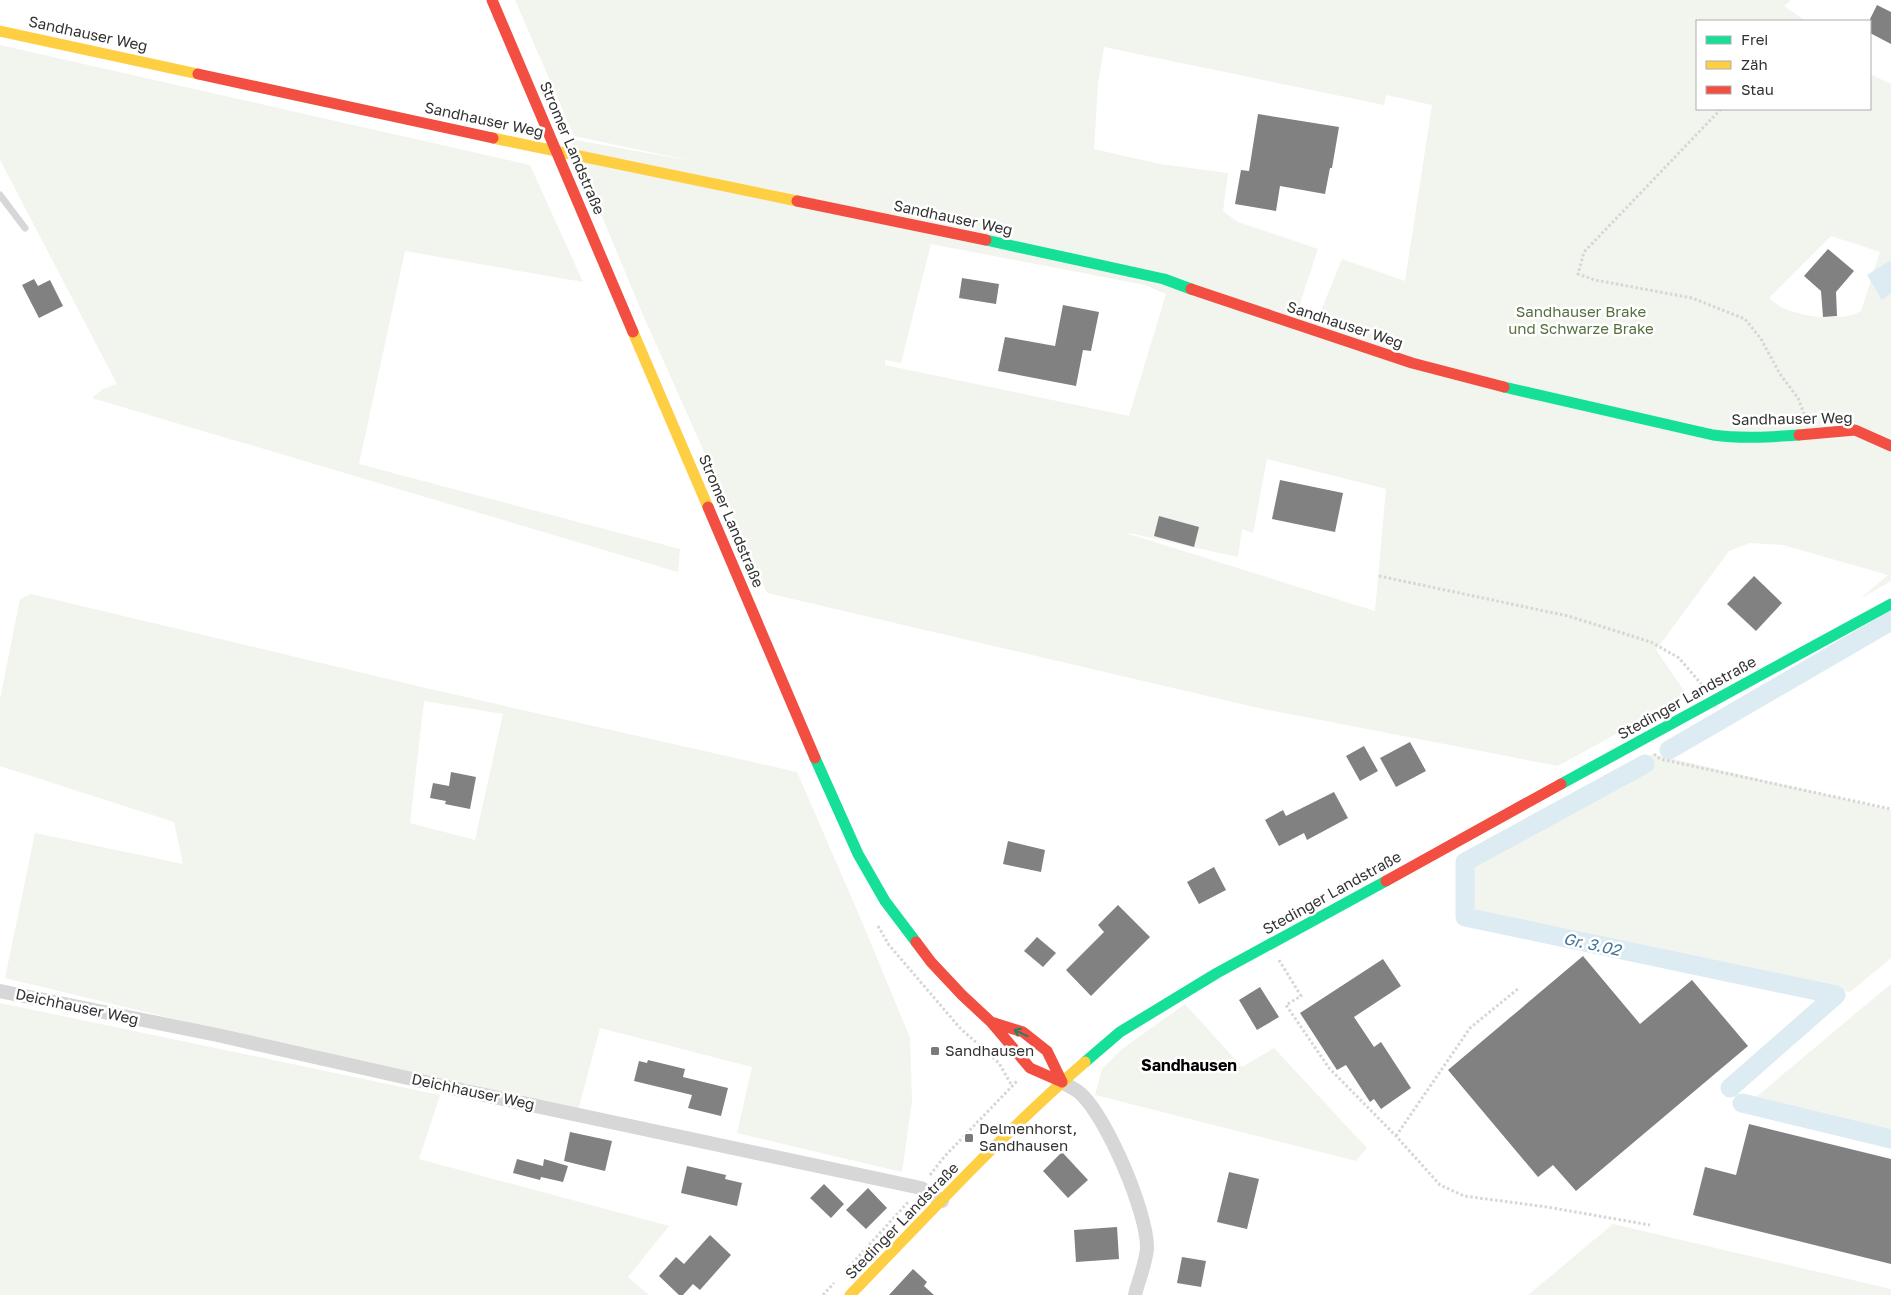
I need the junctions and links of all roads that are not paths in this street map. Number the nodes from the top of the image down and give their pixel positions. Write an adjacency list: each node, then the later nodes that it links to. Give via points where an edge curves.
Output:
1 (492, 0): 3 (main road, Stromer Landstraße)
2 (0, 31): 3 (main road, Sandhauser Weg)
3 (558, 152): 6 (main road, Sandhauser Weg, via 1164,279 1412,363 1552,400 1737,438 1855,430); 9 (main road, Stromer Landstraße, via 858,854 885,901 931,962)
4 (0, 195): 5 (lane)
5 (25, 228)
6 (1891, 446)
7 (1891, 604): 10 (main road, Stedinger Landstraße, via 1217,973 1120,1032)
8 (0, 991): 11 (street, Deichhauser Weg, via 921,1188)
9 (991, 1022): 10 (main road, Stromer Landstraße, via 1030,1068); 10 (main road, Stromer Landstraße, one-way to 9, via 1046,1051 1023,1032)
10 (1062, 1082): 11 (main road, Stedinger Landstraße); 13 (street, via 1082,1095 1101,1122 1129,1177 1145,1227 1147,1249)
11 (942, 1201): 12 (main road, Stedinger Landstraße)
12 (850, 1295)
13 (1135, 1295)

